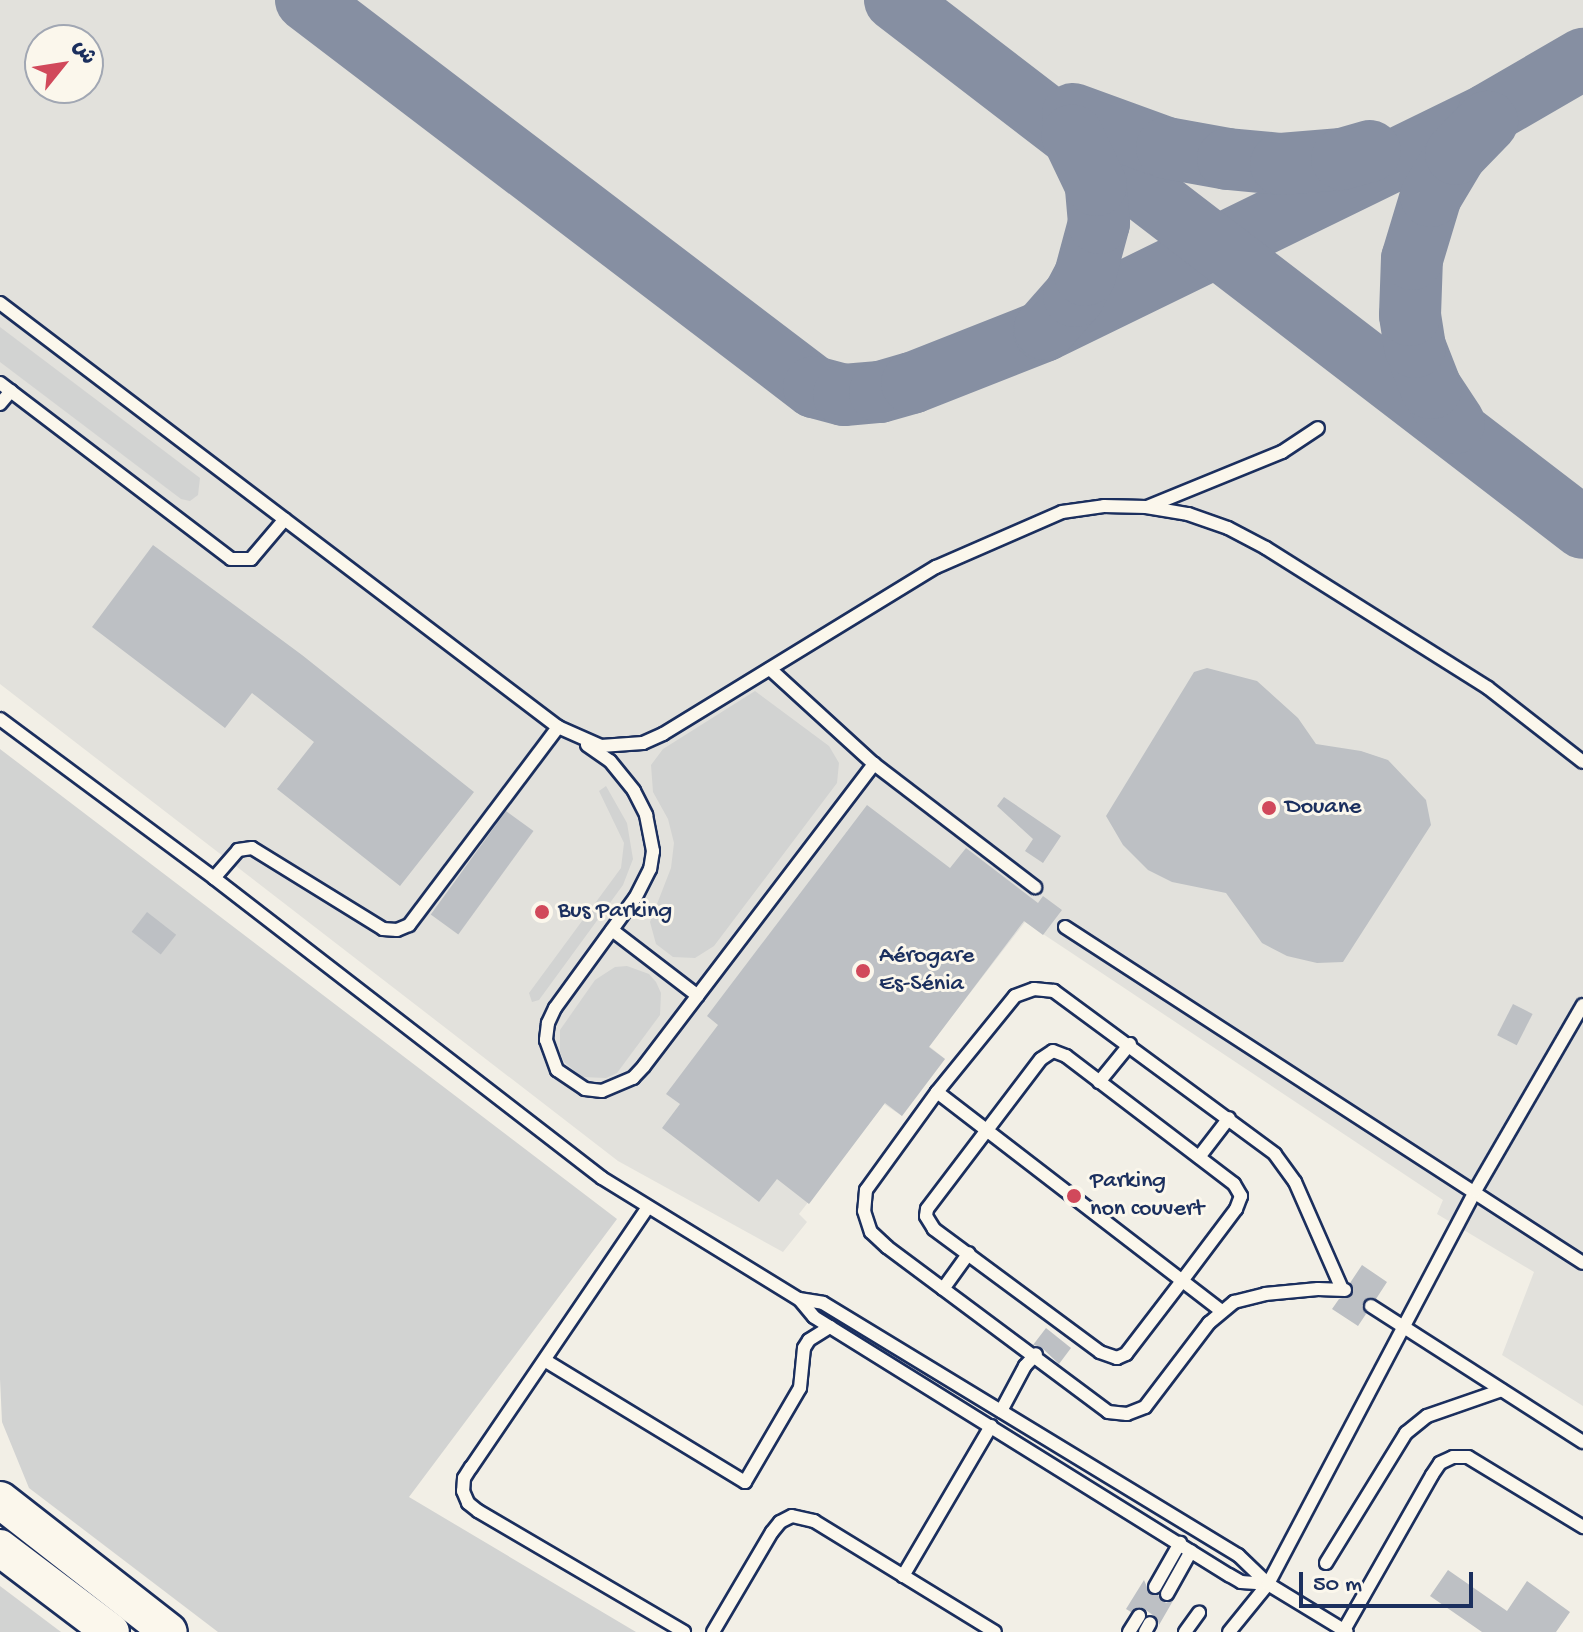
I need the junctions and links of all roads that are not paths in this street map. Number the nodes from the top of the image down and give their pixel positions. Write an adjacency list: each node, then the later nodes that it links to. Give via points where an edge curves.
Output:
1 (0, 303): 6 (lane)
2 (5, 387): 3 (lane); 6 (lane, via 231,559 251,559)
3 (0, 404)
4 (1318, 428): 5 (lane, via 1274,456)
5 (1146, 507): 7 (lane, via 1062,512 1022,527 936,567); 11 (lane, via 1188,514 1266,548 1488,688)
6 (285, 519): 9 (lane)
7 (770, 669): 10 (lane, via 643,743 601,746); 12 (lane)
8 (0, 719): 13 (lane)
9 (558, 727): 10 (lane); 13 (lane, via 409,925 383,929 252,848 238,850)
10 (578, 739): 16 (lane, via 623,775 651,833 653,851 644,884)
11 (1583, 762)
12 (874, 764): 14 (lane); 17 (lane)
13 (214, 878): 26 (lane, via 602,1178)
14 (1035, 887)
15 (1065, 927): 25 (lane)
16 (612, 930): 17 (lane); 17 (lane, via 548,1023 550,1056 569,1081 602,1091 633,1078)
17 (698, 996)
18 (1583, 1005): 25 (lane)
19 (1130, 1044): 20 (lane); 21 (lane, via 1054,991 1034,989 1015,996); 22 (lane)
20 (1099, 1082): 23 (lane, via 1060,1052 1046,1053); 24 (lane)
21 (937, 1092): 23 (lane); 30 (lane, via 866,1190 864,1211 871,1232)
22 (1229, 1118): 24 (lane); 33 (lane, via 1286,1167 1344,1289 1250,1296)
23 (987, 1131): 27 (lane, via 927,1209 928,1224); 29 (lane)
24 (1199, 1157): 29 (lane, via 1234,1184 1241,1196)
25 (1475, 1191): 28 (lane); 34 (lane)
26 (648, 1207): 31 (lane); 38 (lane)
27 (969, 1253): 29 (lane, via 1063,1333 1108,1357 1126,1354); 30 (lane)
28 (1583, 1263)
29 (1182, 1281): 33 (lane)
30 (943, 1289): 36 (lane)
31 (799, 1299): 35 (lane); 37 (lane, via 823,1303)
32 (1371, 1306): 34 (lane)
33 (1220, 1310): 36 (lane, via 1158,1393 1145,1407 1127,1414 1108,1412)
34 (1402, 1324): 40 (lane); 50 (lane)
35 (830, 1327): 38 (lane, via 804,1348 800,1388 745,1482); 39 (lane)
36 (1034, 1355): 41 (lane)
37 (911, 1357): 39 (lane); 41 (lane)
38 (546, 1361): 57 (lane, via 464,1478 468,1503)
39 (903, 1372): 42 (lane)
40 (1502, 1390): 43 (lane); 48 (lane, via 1427,1416 1406,1433)
41 (1001, 1411): 50 (lane, via 1238,1555)
42 (991, 1426): 46 (lane); 49 (lane)
43 (1583, 1442)
44 (0, 1500): 56 (street)
45 (1583, 1527): 54 (lane, via 1468,1457 1453,1457 1432,1475)
46 (1186, 1547): 50 (lane, via 1241,1582); 51 (lane)
47 (0, 1548): 55 (street)
48 (1326, 1563)
49 (903, 1576): 58 (lane, via 814,1521 792,1516 772,1532); 59 (lane)
50 (1268, 1584): 54 (lane); 62 (lane)
51 (1161, 1591)
52 (1199, 1613): 61 (lane)
53 (1144, 1624): 60 (lane)
54 (1346, 1631)
55 (111, 1632)
56 (169, 1632)
57 (684, 1632)
58 (713, 1632)
59 (995, 1632)
60 (1129, 1632)
61 (1185, 1632)
62 (1229, 1632)

